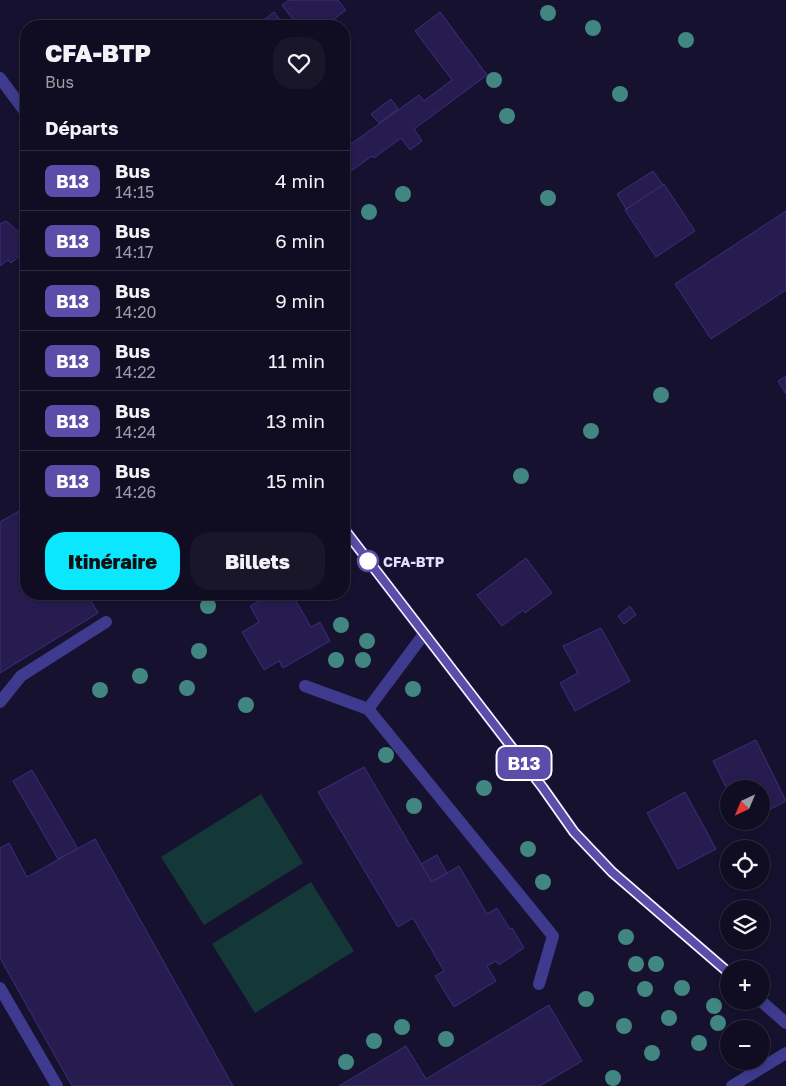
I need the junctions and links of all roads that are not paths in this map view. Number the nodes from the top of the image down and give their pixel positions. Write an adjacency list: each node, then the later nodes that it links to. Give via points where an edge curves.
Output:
1 (0, 78): 2 (street)
2 (20, 105)
3 (350, 537): 5 (street)
4 (106, 622): 7 (street, via 22,676)
5 (424, 634): 8 (street); 9 (street, via 574,832 612,872)
6 (305, 686): 8 (street)
7 (0, 702)
8 (368, 709): 10 (street, via 553,936)
9 (720, 965)
10 (539, 984)
11 (0, 988): 15 (street)
12 (770, 1009): 13 (street)
13 (786, 1023)
14 (786, 1053): 16 (street)
15 (57, 1086)
16 (732, 1086)

